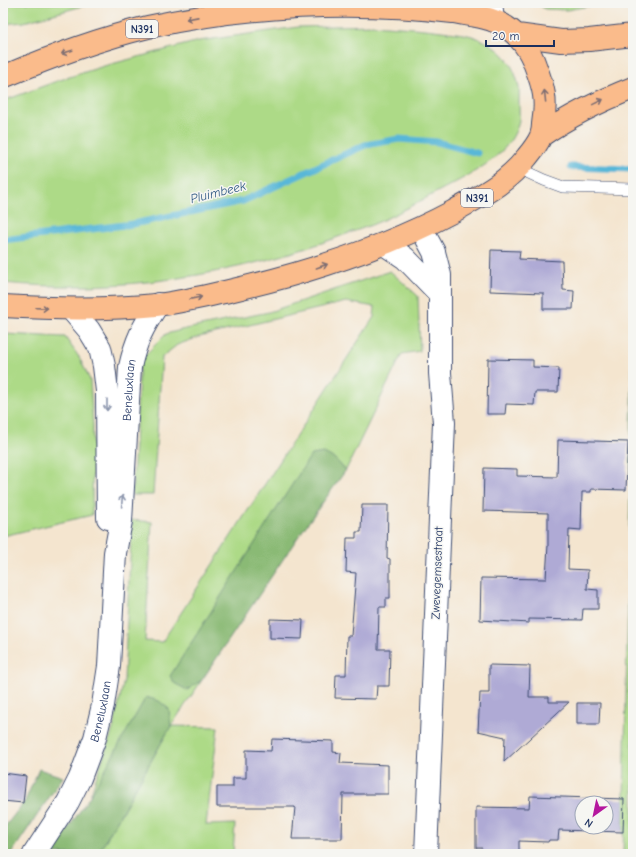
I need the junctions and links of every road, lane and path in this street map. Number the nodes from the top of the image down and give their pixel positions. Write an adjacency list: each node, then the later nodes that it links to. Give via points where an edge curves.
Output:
1 (346, 3): 2 (main road, N391); 3 (main road, N391)
2 (286, 5): 7 (main road, N391, one-way to 7, via 198,17 145,28)
3 (430, 5): 4 (main road, N391)
4 (492, 12): 5 (main road, N391)
5 (517, 35): 6 (main road, N391, via 561,41); 9 (main road, N391, one-way to 5, via 546,108 544,87 533,57)
6 (633, 35)
7 (6, 72)
8 (633, 88): 9 (main road, N391, one-way to 8, via 600,101)
9 (542, 135): 10 (main road, N391)
10 (518, 168): 11 (lane, via 563,187); 12 (main road, N391, via 500,185)
11 (633, 189)
12 (421, 228): 13 (main road, N391); 14 (street, Zwevegemsestraat, via 434,252 440,276)
13 (384, 244): 14 (street, via 405,258); 15 (main road, N391, one-way to 13, via 309,271)
14 (439, 293): 20 (street, Zwevegemsestraat, via 440,373 444,423)
15 (158, 304): 17 (main road, N391); 18 (street, Beneluxlaan, one-way to 15, via 121,521 130,367 142,329)
16 (3, 306): 17 (main road, N391, one-way to 17)
17 (71, 309): 18 (street, Beneluxlaan, one-way to 18, via 100,348 104,366 107,391 108,521)
18 (115, 553): 19 (street, Beneluxlaan, via 109,666 95,738 68,802)
19 (34, 854)
20 (426, 854)

